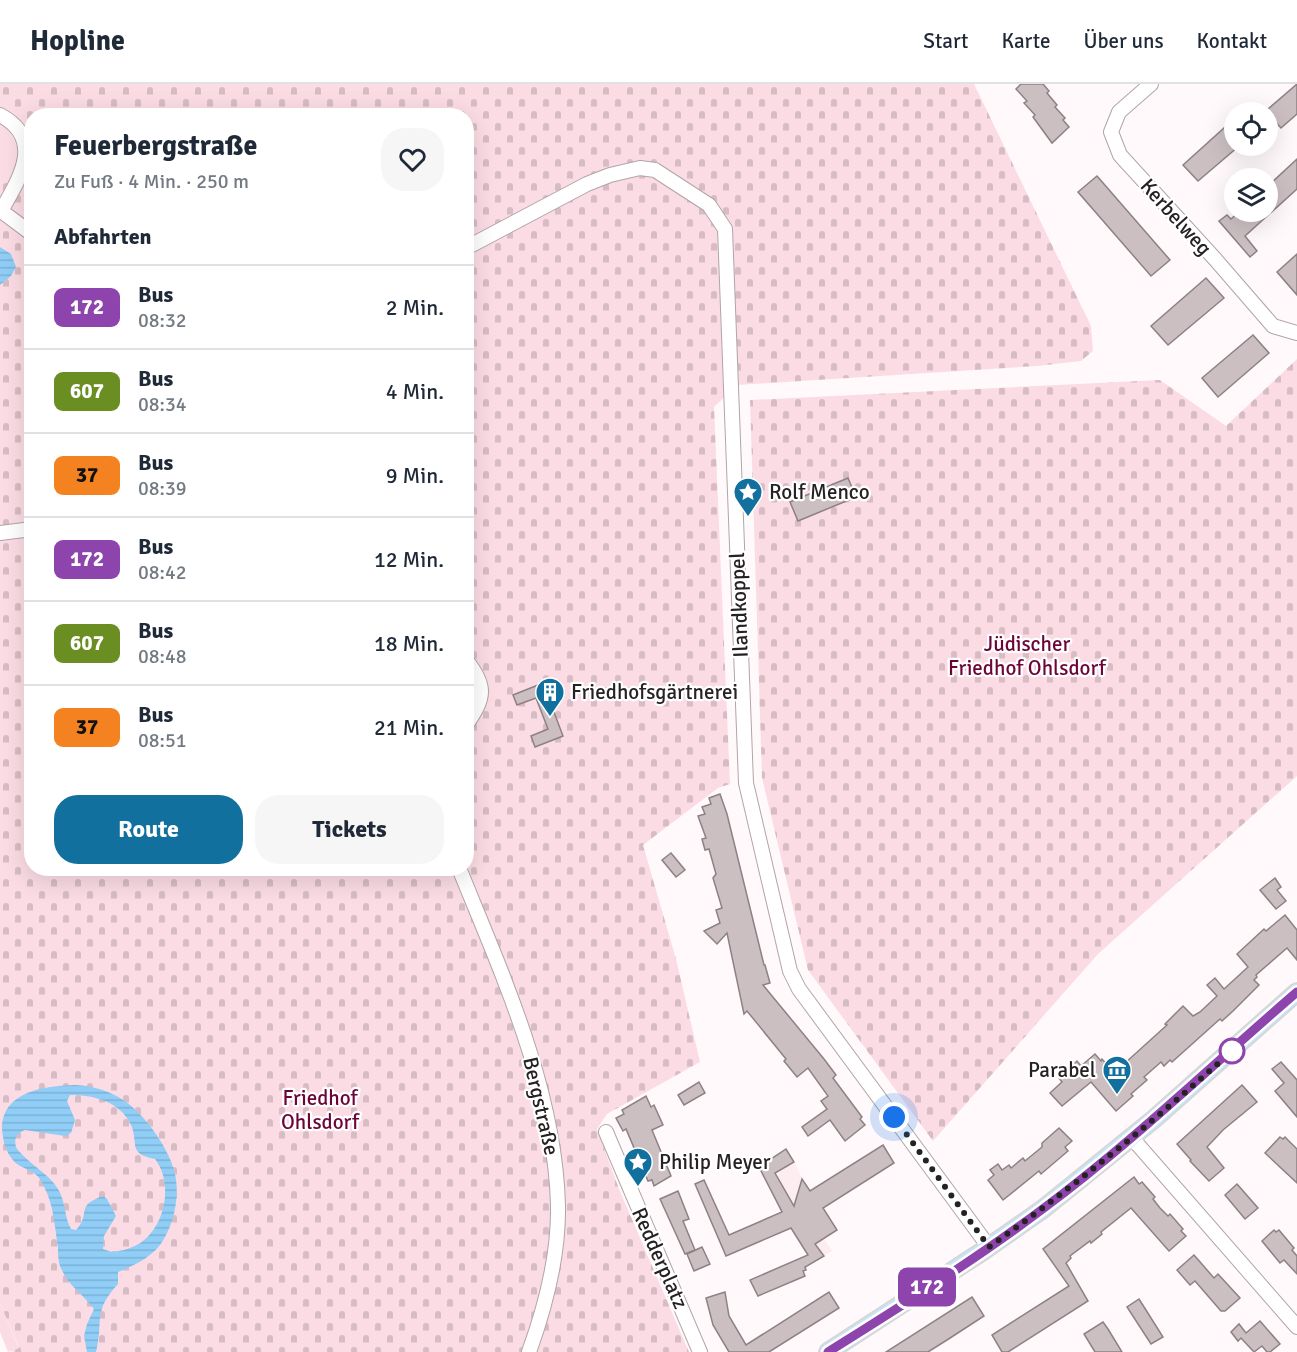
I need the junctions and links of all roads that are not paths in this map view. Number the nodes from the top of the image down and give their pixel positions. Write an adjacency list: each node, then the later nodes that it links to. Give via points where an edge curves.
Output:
1 (1151, 84): 8 (street, Kerbelweg, via 1119,112 1111,132 1120,155 1272,326)
2 (0, 115): 3 (street, via 13,122)
3 (24, 138)
4 (24, 162): 5 (street, via 18,181)
5 (0, 211): 6 (street)
6 (24, 228)
7 (474, 244): 17 (street, Ilandkoppel, via 587,184 640,168 655,170 709,205 725,229 746,783 790,971)
8 (1297, 333)
9 (24, 530): 10 (street)
10 (0, 533)
11 (474, 671): 12 (street, via 482,690)
12 (474, 713)
13 (462, 876): 19 (street, Bergstraße, via 530,1056 555,1157 558,1206 554,1261 543,1314)
14 (1297, 992): 16 (main road)
15 (606, 1132): 20 (street, Redderplatz)
16 (1132, 1138): 17 (main road); 18 (street)
17 (989, 1247): 21 (main road)
18 (1297, 1327)
19 (529, 1352)
20 (700, 1352)
21 (828, 1352)

